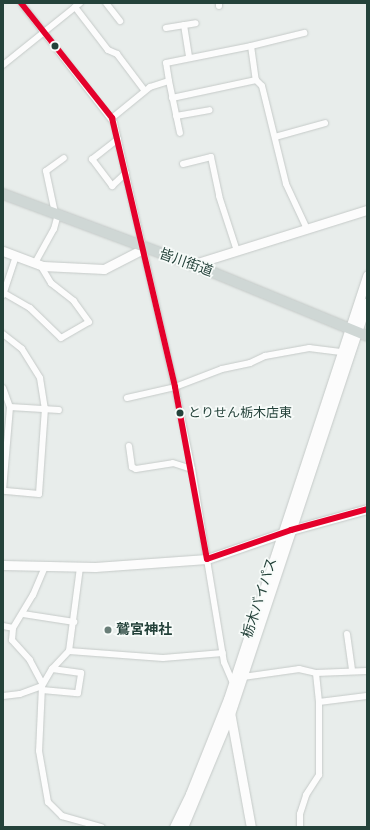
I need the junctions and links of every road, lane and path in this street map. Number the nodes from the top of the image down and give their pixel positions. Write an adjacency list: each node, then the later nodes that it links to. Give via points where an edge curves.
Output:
1 (21, 3): 8 (street)
2 (106, 3): 4 (street)
3 (77, 5): 8 (street); 15 (street, via 108,50 117,54)
4 (120, 21)
5 (196, 23): 6 (street)
6 (184, 25): 7 (street); 11 (street)
7 (166, 28)
8 (44, 32): 12 (street); 19 (street)
9 (304, 33): 10 (street)
10 (251, 46): 11 (street); 13 (street)
11 (189, 56): 14 (street, via 166,63)
12 (3, 65)
13 (256, 80): 16 (street); 22 (street, via 262,86)
14 (169, 81): 15 (street); 16 (street)
15 (145, 91): 19 (street)
16 (172, 98): 18 (street)
17 (208, 110): 18 (street)
18 (176, 116): 21 (street)
19 (112, 118): 23 (street)
20 (325, 123): 22 (street)
21 (180, 133)
22 (275, 137): 30 (street, via 286,184)
23 (118, 139): 26 (street); 26 (street, via 92,159 112,186)
24 (64, 158): 29 (street, via 46,171)
25 (183, 164): 33 (street, via 211,157 219,196)
26 (126, 173): 31 (street)
27 (3, 194): 29 (main road, 皆川街道)
28 (367, 210): 30 (main road)
29 (56, 214): 31 (main road, 皆川街道); 35 (street, via 54,229)
30 (307, 229): 33 (main road)
31 (145, 248): 35 (main road, via 104,269); 36 (main road, 皆川街道); 44 (street)
32 (3, 251): 34 (main road)
33 (237, 251): 36 (main road)
34 (16, 256): 35 (main road); 38 (street)
35 (38, 264): 38 (street, via 51,282 74,301 88,322 61,338 30,308)
36 (191, 265): 40 (main road, 皆川街道)
37 (367, 275): 40 (main road, 栃木バイパス)
38 (3, 294)
39 (367, 302): 40 (main road, 栃木バイパス)
40 (352, 330): 42 (main road, 皆川街道); 43 (main road, 栃木バイパス); 54 (main road, 栃木バイパス)
41 (3, 334): 48 (street, via 22,349 40,378)
42 (367, 336)
43 (340, 352): 44 (street, via 310,348 277,354 250,364 222,369); 54 (main road, 栃木バイパス)
44 (175, 386): 46 (street); 51 (street)
45 (3, 388): 47 (street)
46 (127, 398)
47 (10, 407): 48 (street); 52 (street)
48 (45, 408): 49 (street); 52 (street, via 39,494)
49 (59, 410)
50 (129, 446): 51 (street, via 132,467 136,469 173,463)
51 (192, 469): 55 (street)
52 (3, 491)
53 (367, 509): 54 (main road)
54 (286, 531): 55 (main road); 70 (main road, 栃木バイパス); 72 (main road, 栃木バイパス)
55 (207, 559): 58 (main road); 65 (street)
56 (3, 566): 57 (main road)
57 (45, 567): 58 (main road); 59 (street)
58 (80, 567): 60 (street)
59 (23, 614): 60 (street); 62 (street)
60 (74, 622): 64 (street)
61 (3, 626): 62 (street)
62 (13, 628): 71 (street, via 12,640 30,660)
63 (347, 634): 68 (street)
64 (69, 651): 65 (street, via 163,658); 66 (street)
65 (223, 653): 72 (street)
66 (52, 669): 71 (street); 71 (street, via 81,673 78,693)
67 (367, 670): 68 (street)
68 (352, 672): 69 (street)
69 (316, 673): 70 (street, via 299,669); 76 (street)
70 (243, 676): 72 (main road, 栃木バイパス)
71 (42, 686): 73 (street, via 20,694); 78 (street, via 39,751 48,802 62,816)
72 (235, 688): 75 (main road, 栃木バイパス); 77 (main road, 栃木バイパス)
73 (3, 696)
74 (367, 696): 76 (street)
75 (228, 699): 77 (main road); 79 (main road, 栃木バイパス)
76 (319, 702): 82 (street, via 319,775 306,795 300,814)
77 (230, 714): 80 (main road, 栃木バイパス); 81 (main road)
78 (101, 827)
79 (174, 827)
80 (183, 827)
81 (251, 827)
82 (300, 827)

